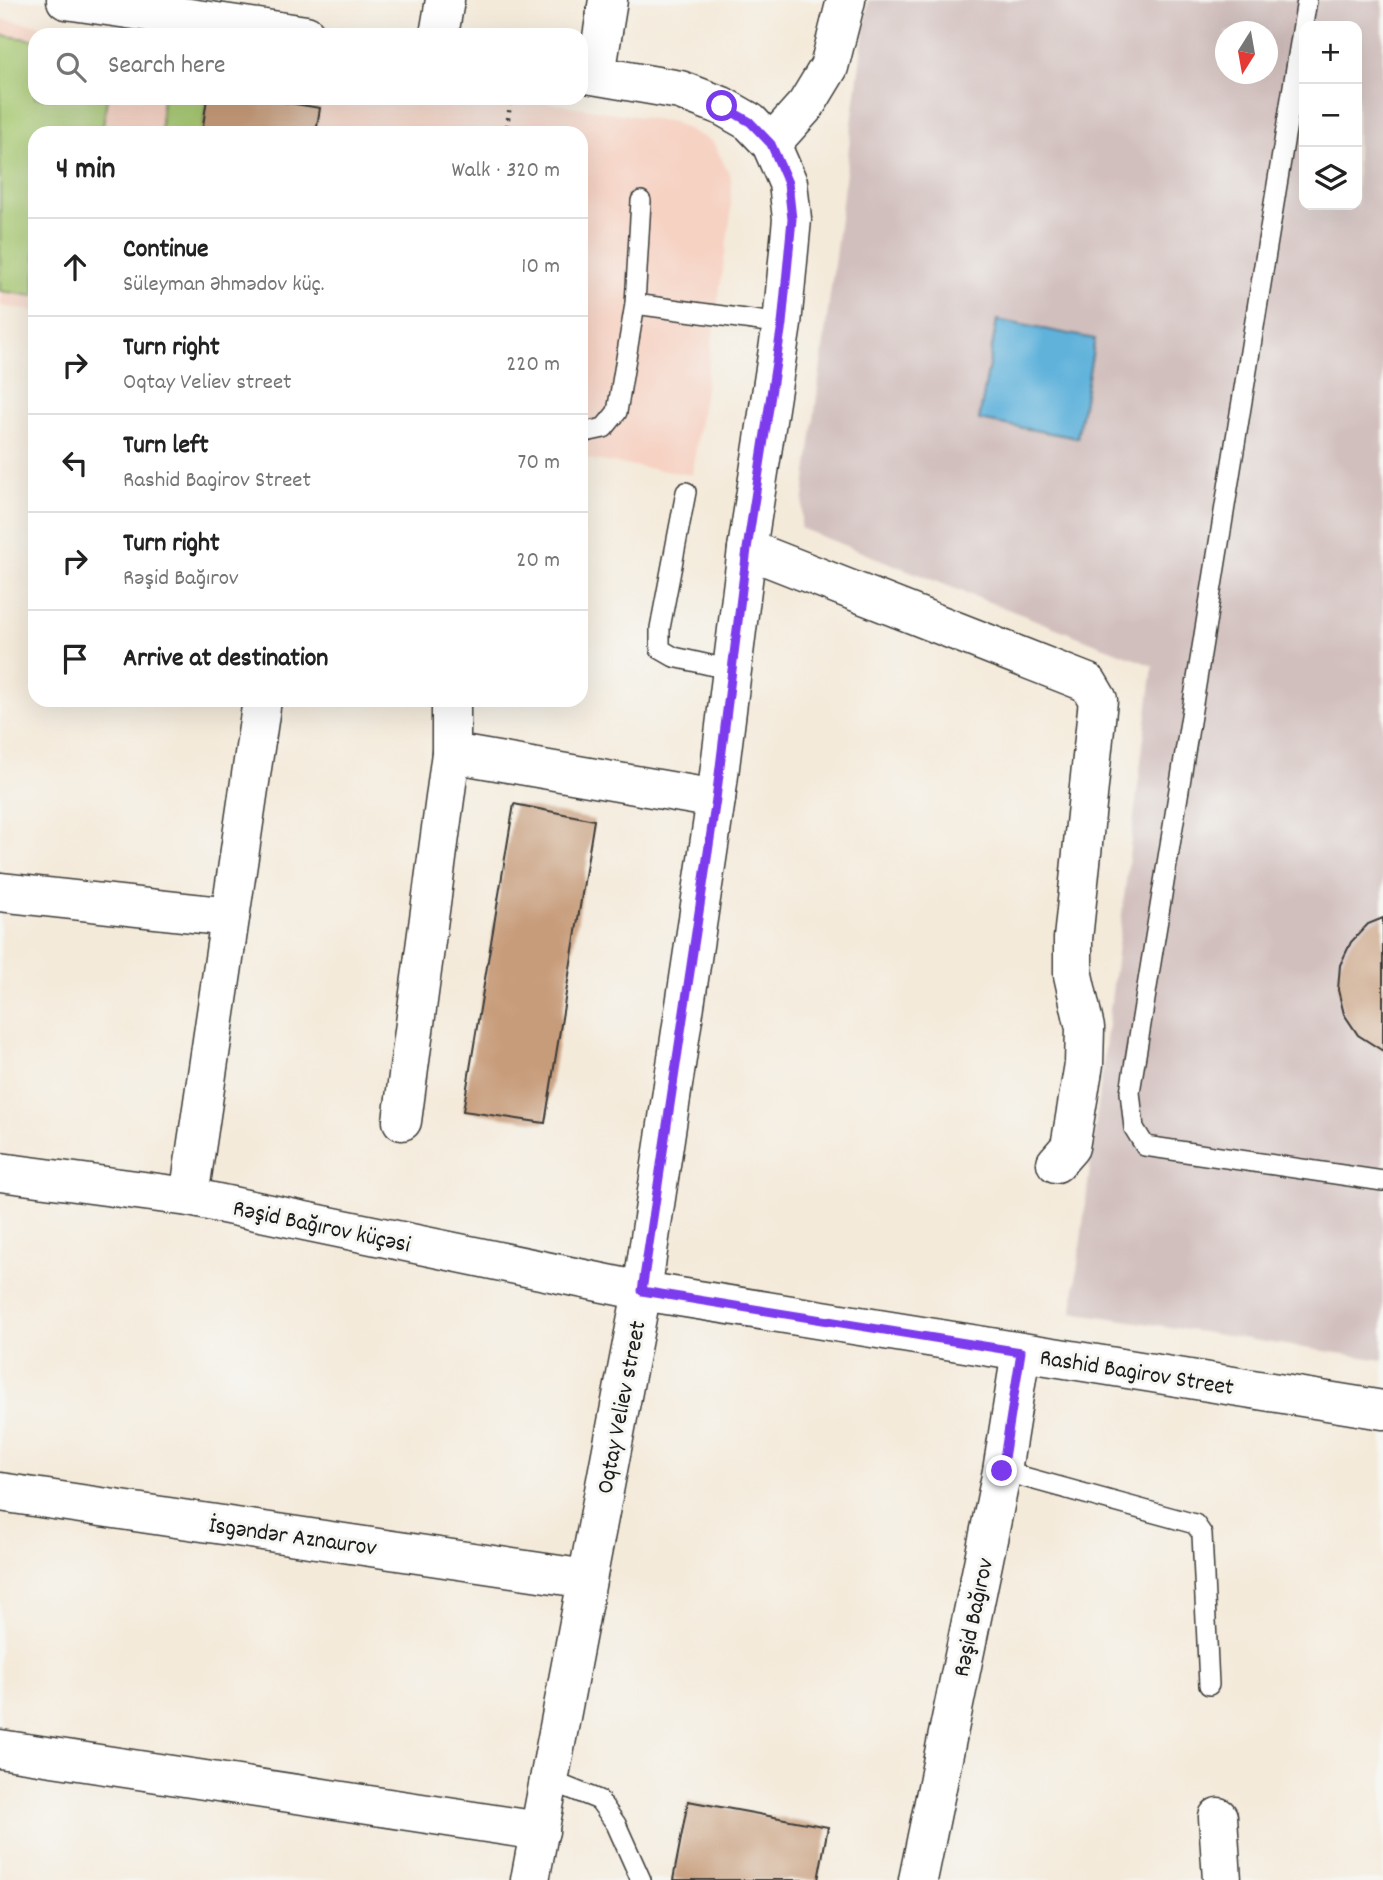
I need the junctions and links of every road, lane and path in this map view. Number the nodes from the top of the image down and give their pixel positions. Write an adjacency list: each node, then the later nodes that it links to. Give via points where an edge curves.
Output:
1 (445, 0): 7 (street)
2 (608, 0): 8 (street)
3 (846, 0): 11 (street, via 829,67 806,105)
4 (1307, 0): 28 (lane, via 1130,1092 1134,1128 1145,1146)
5 (78, 1): 6 (street)
6 (259, 28)
7 (440, 28)
8 (589, 74): 11 (street, via 681,90 750,122)
9 (510, 105): 10 (path)
10 (507, 126)
11 (771, 144): 14 (street, Oqtay Veliev street, via 788,183 792,219)
12 (641, 201): 13 (lane)
13 (635, 304): 14 (lane); 15 (lane, via 617,412 604,428)
14 (782, 324): 17 (street, Oqtay Veliev street)
15 (588, 431)
16 (686, 492): 18 (lane, via 660,649 674,657)
17 (747, 549): 18 (street, Oqtay Veliev street); 26 (street, via 1088,682 1098,700 1073,939 1073,975 1085,1028 1084,1064 1070,1147)
18 (732, 670): 22 (street, Oqtay Veliev street)
19 (261, 707): 24 (street)
20 (451, 707): 21 (street)
21 (451, 753): 22 (street); 25 (street)
22 (716, 799): 30 (street, Oqtay Veliev street)
23 (0, 892): 24 (street)
24 (230, 917): 29 (street)
25 (402, 1121)
26 (1056, 1163)
27 (0, 1172): 29 (street, Rəşid Bağırov küçəsi)
28 (1383, 1181)
29 (189, 1197): 30 (street, Rəşid Bağırov küçəsi)
30 (642, 1291): 31 (street, Rashid Bagirov Street); 35 (street, Oqtay Veliev street)
31 (1021, 1352): 32 (street, Rashid Bagirov Street); 33 (street, Rəşid Bağırov)
32 (1383, 1410)
33 (1002, 1471): 36 (lane, via 1195,1524 1202,1534); 43 (street, Rəşid Bağırov)
34 (0, 1492): 35 (street, İsgəndər Aznaurov)
35 (587, 1579): 38 (street, Oqtay Veliev street)
36 (1209, 1685)
37 (0, 1749): 40 (street)
38 (549, 1780): 40 (street, Oqtay Veliev street); 42 (lane, via 599,1800 616,1824)
39 (1218, 1817): 44 (street)
40 (540, 1831): 41 (street, Oqtay Veliev street)
41 (530, 1880)
42 (641, 1880)
43 (918, 1880)
44 (1222, 1880)

